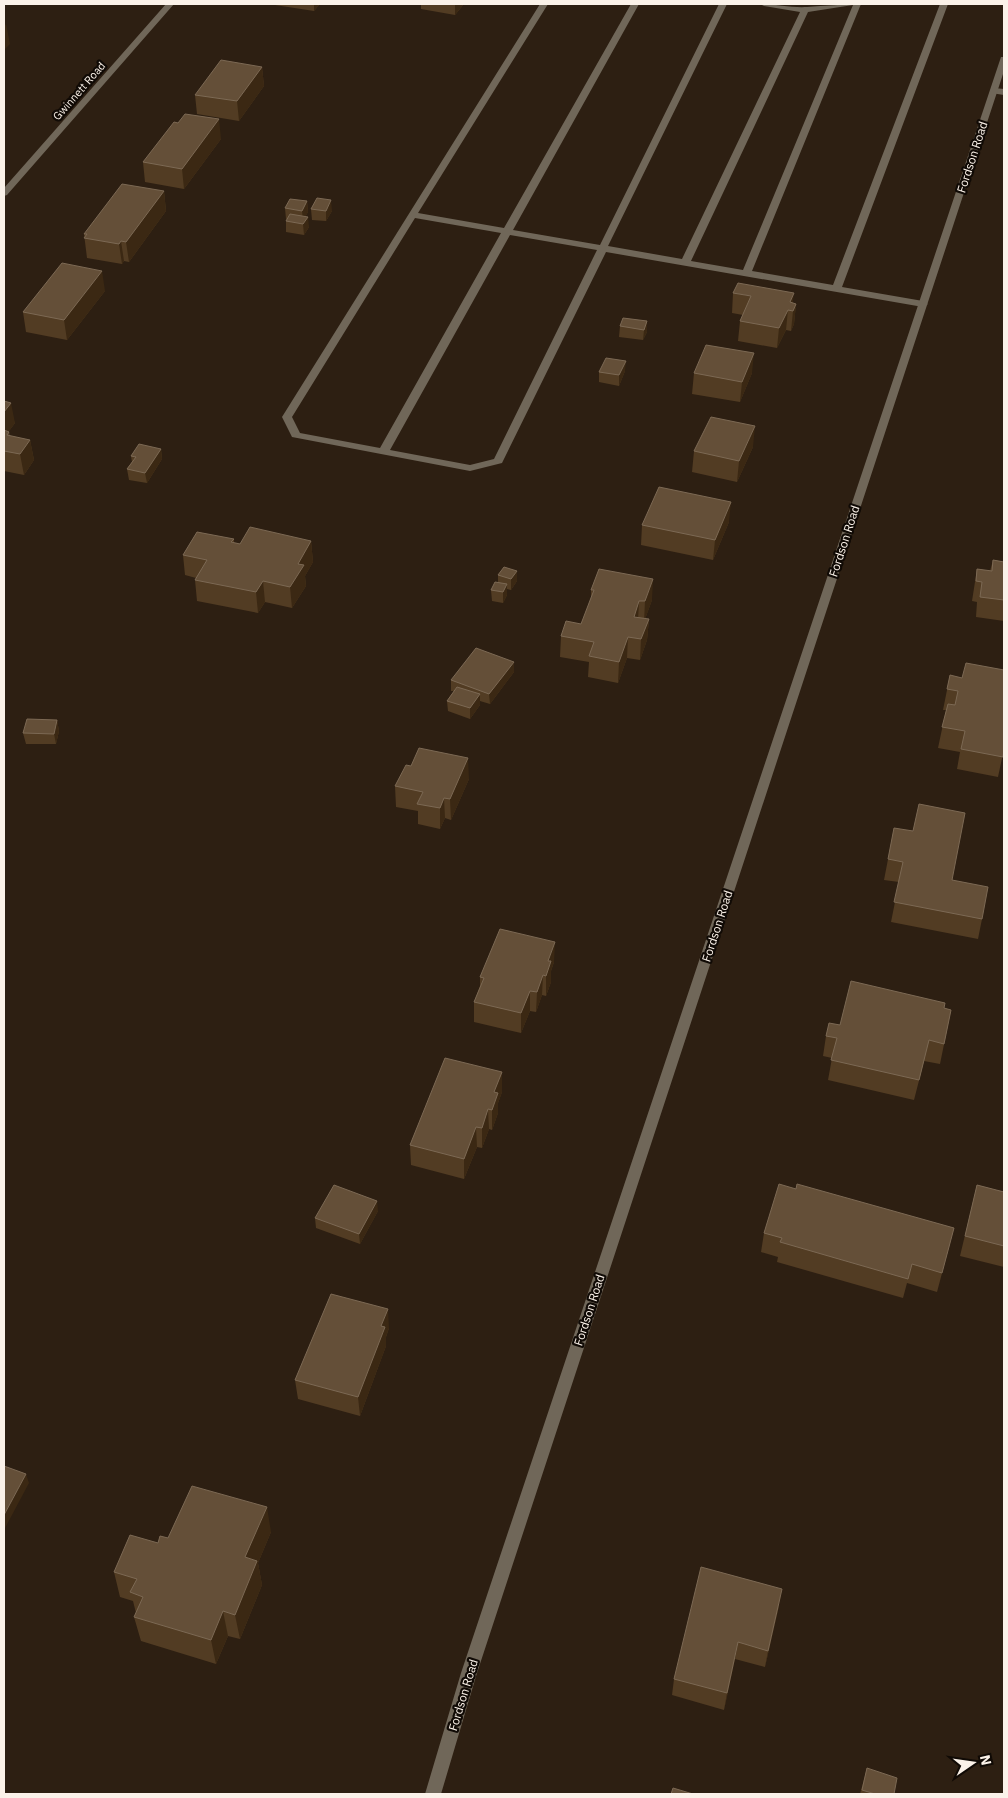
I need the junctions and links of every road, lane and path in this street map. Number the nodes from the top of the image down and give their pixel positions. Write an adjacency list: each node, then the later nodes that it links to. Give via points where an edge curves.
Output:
1 (170, 4): 13 (street, Gwinnett Road)
2 (544, 4): 14 (street)
3 (635, 4): 15 (street)
4 (722, 4): 16 (street)
5 (764, 4): 9 (street)
6 (849, 4): 9 (street)
7 (858, 4): 18 (street)
8 (944, 4): 19 (street)
9 (804, 10): 17 (street)
10 (1004, 59): 11 (street, Fordson Road)
11 (994, 91): 12 (street); 20 (street, Fordson Road)
12 (1004, 92)
13 (4, 193)
14 (411, 215): 15 (street); 21 (street, via 286,417 296,435)
15 (505, 232): 16 (street); 21 (street)
16 (602, 250): 17 (street); 21 (street, via 498,461 470,468)
17 (685, 264): 18 (street)
18 (746, 274): 19 (street)
19 (836, 289): 20 (street)
20 (923, 304): 22 (street, Fordson Road, via 469,1673)
21 (383, 452)
22 (433, 1794)

